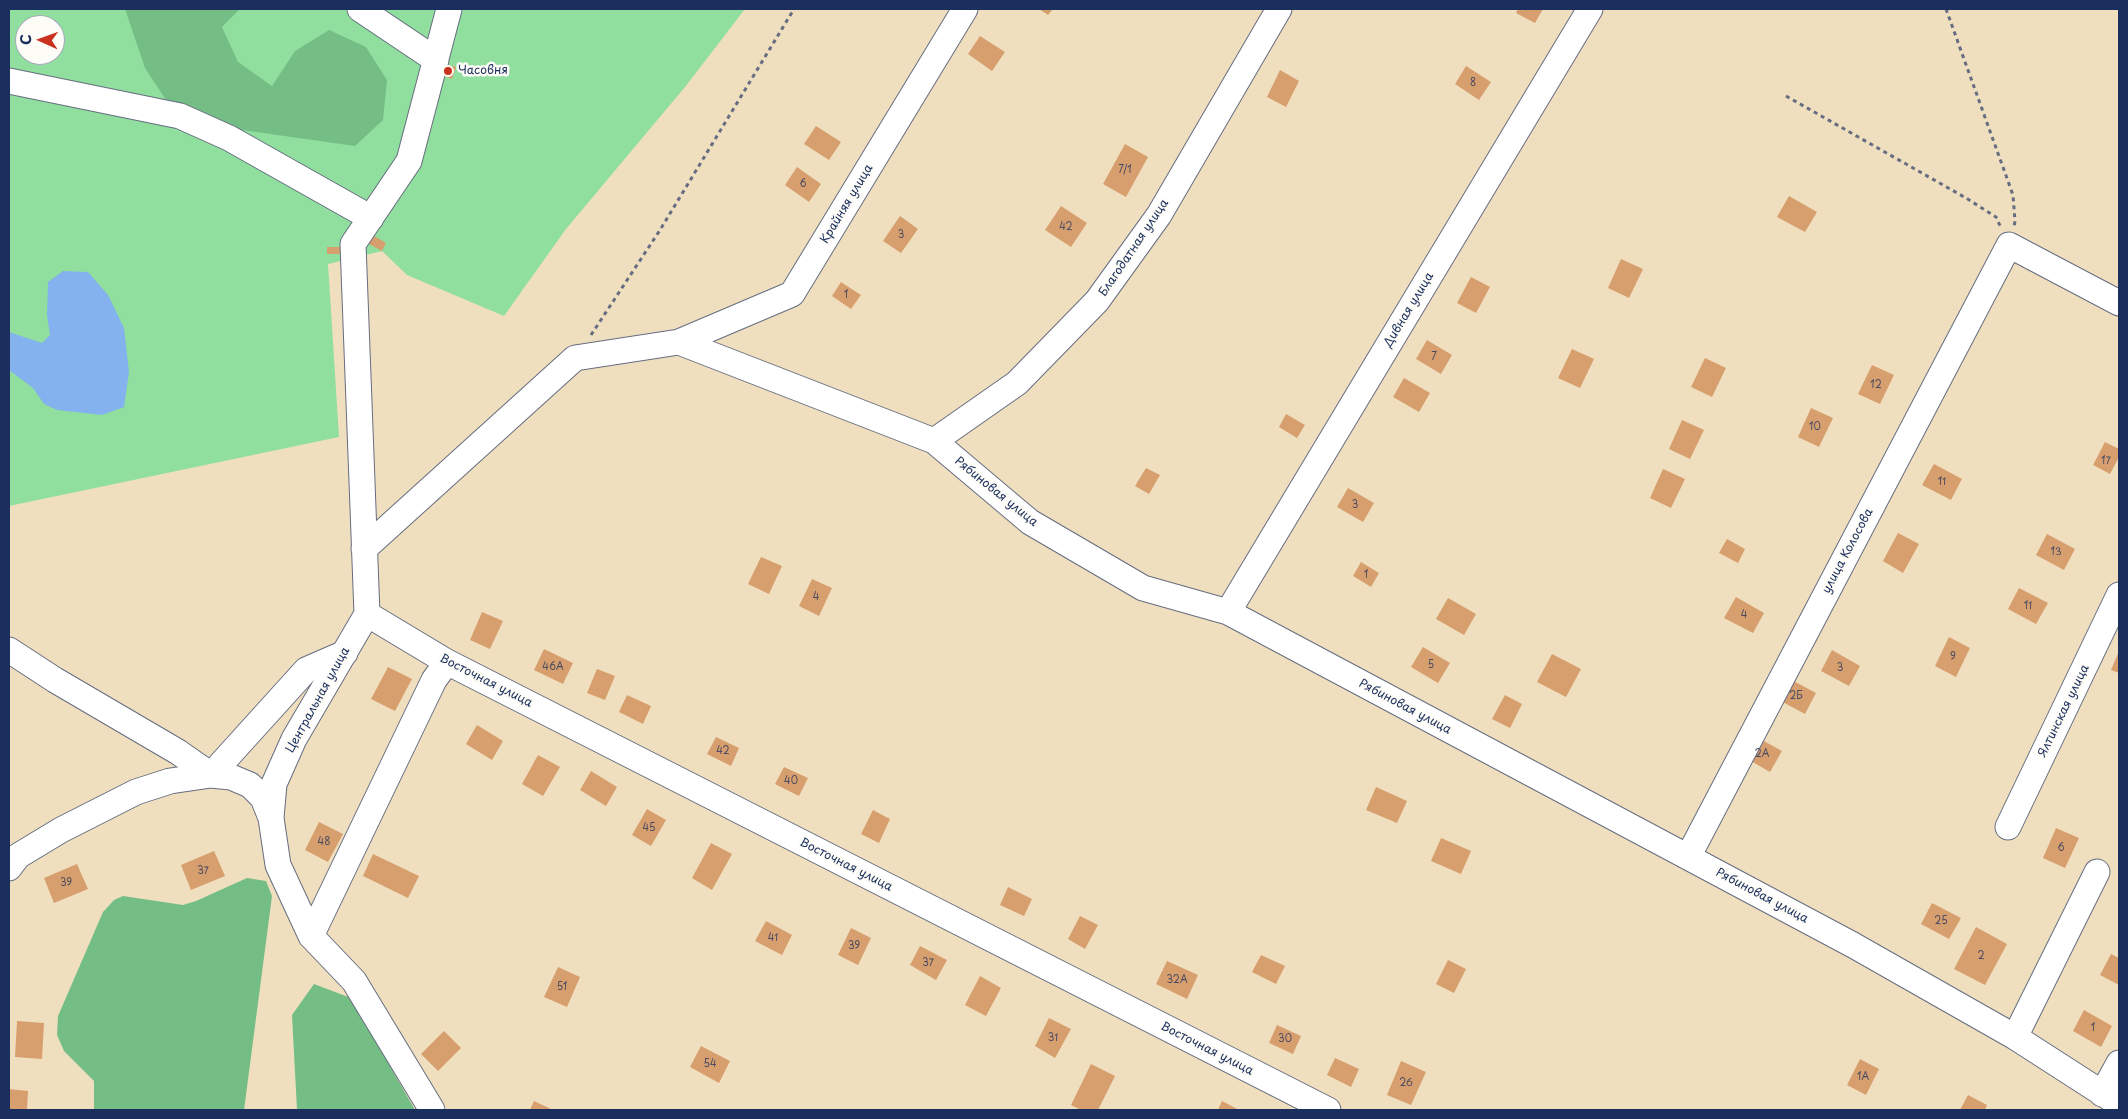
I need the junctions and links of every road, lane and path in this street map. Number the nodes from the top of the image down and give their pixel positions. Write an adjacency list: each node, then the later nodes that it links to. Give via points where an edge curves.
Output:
1 (360, 9): 8 (street)
2 (449, 9): 8 (street)
3 (794, 9): 15 (path, via 660,230)
4 (965, 9): 14 (street, Крайняя улица, via 792,294)
5 (1279, 9): 16 (street, Благодатная улица, via 1158,215 1097,302 1017,383)
6 (1590, 9): 19 (street, Дивная улица)
7 (1946, 9): 12 (path, via 2013,195 2015,220)
8 (436, 60): 11 (street, via 409,161)
9 (9, 81): 11 (street, via 180,116 229,138)
10 (1786, 96): 12 (path, via 1996,217)
11 (371, 218): 17 (street, via 353,244)
12 (2010, 245): 13 (street); 27 (street, улица Колосова)
13 (2119, 303)
14 (679, 342): 15 (street, Крайняя улица); 16 (street, Рябиновая улица)
15 (575, 358): 17 (street)
16 (934, 441): 19 (street, Рябиновая улица, via 1030,522 1143,588)
17 (364, 549): 20 (street)
18 (2119, 595): 26 (street, Ялтинская улица)
19 (1228, 612): 27 (street, Рябиновая улица)
20 (367, 614): 22 (street, Центральная улица); 23 (street, Восточная улица)
21 (9, 650): 24 (street)
22 (344, 653): 24 (street, via 306,670); 25 (street, Центральная улица, via 294,739 274,784)
23 (447, 662): 30 (street, via 434,680); 35 (street, Восточная улица)
24 (211, 775): 25 (street, via 231,777 250,785 263,798); 28 (street, via 170,781 136,792 61,830 18,856)
25 (271, 818): 30 (street, Центральная улица, via 278,865)
26 (2008, 826)
27 (1688, 857): 31 (street, Рябиновая улица, via 1845,940)
28 (9, 868)
29 (2097, 872): 31 (street)
30 (311, 936): 34 (street, Центральная улица, via 354,981)
31 (2015, 1037): 33 (street, Рябиновая улица)
32 (2119, 1063): 33 (street)
33 (2111, 1099)
34 (432, 1110)
35 (1328, 1110)

